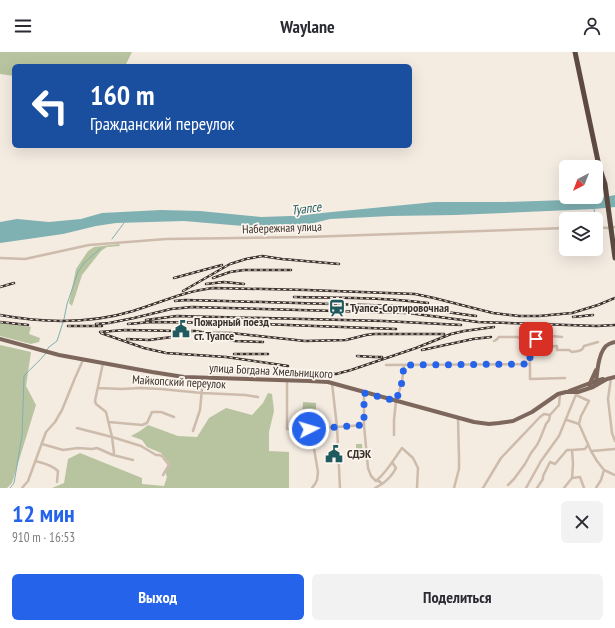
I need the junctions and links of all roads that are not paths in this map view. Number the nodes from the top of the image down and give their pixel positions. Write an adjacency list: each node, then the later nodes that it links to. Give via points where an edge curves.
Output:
1 (575, 52): 2 (highway, via 597,158 606,183)
2 (612, 227): 5 (highway)
3 (559, 228): 4 (street, Набережная улица, via 166,240 89,245 25,259)
4 (0, 258)
5 (615, 258)
6 (562, 337): 8 (street)
7 (0, 338): 13 (main road, улица Богдана Хмельницкого)
8 (536, 339): 9 (street, via 499,337); 12 (street)
9 (494, 341)
10 (598, 342): 12 (street, via 584,346 581,351 572,352 557,350 557,346)
11 (614, 343): 18 (main road, via 605,347)
12 (531, 348): 15 (street)
13 (83, 359): 14 (main road, улица Богдана Хмельницкого); 49 (street, via 62,410 46,432)
14 (103, 363): 19 (main road, улица Богдана Хмельницкого, via 184,377); 27 (street)
15 (530, 364): 17 (street); 20 (street, via 530,378)
16 (386, 365): 17 (street)
17 (404, 365): 34 (street)
18 (598, 366): 21 (main road, via 598,375); 23 (main road); 25 (main road)
19 (203, 377): 22 (main road, улица Богдана Хмельницкого); 29 (street)
20 (566, 378)
21 (609, 378): 23 (main road); 26 (main road); 48 (street, via 608,399)
22 (287, 380): 24 (main road, улица Богдана Хмельницкого); 44 (street, via 287,429)
23 (596, 381): 25 (main road); 26 (main road)
24 (332, 383): 30 (main road, улица Богдана Хмельницкого); 42 (street)
25 (590, 383): 26 (main road, via 591,387); 28 (main road)
26 (594, 387): 32 (main road)
27 (98, 388): 29 (street, Майкопский переулок, via 161,389); 39 (street, via 95,401 106,412)
28 (566, 392): 31 (main road, улица Богдана Хмельницкого); 32 (main road)
29 (202, 393): 33 (street, Майкопский переулок); 45 (street)
30 (364, 393): 34 (main road, улица Богдана Хмельницкого); 41 (street)
31 (560, 393): 35 (street, via 560,404); 37 (main road, улица Богдана Хмельницкого, via 513,421 484,424)
32 (577, 393): 38 (street); 40 (street, via 589,402)
33 (258, 397)
34 (396, 401): 37 (main road, улица Богдана Хмельницкого); 46 (street)
35 (550, 414): 65 (street, via 537,445); 72 (street, via 540,417 501,458)
36 (174, 417): 39 (street, via 152,412 147,423 142,425)
37 (458, 418): 71 (street, via 459,469)
38 (567, 420): 40 (street); 73 (street)
39 (109, 422): 47 (street)
40 (579, 424): 50 (street)
41 (364, 425): 42 (street); 62 (street, via 368,468)
42 (337, 427): 44 (street); 68 (street)
43 (77, 428): 47 (street)
44 (309, 429): 67 (street, via 318,472 316,484)
45 (193, 431)
46 (394, 435)
47 (112, 437): 54 (street); 59 (street, via 162,456 169,465)
48 (615, 441)
49 (42, 444): 54 (street, via 63,450 97,448); 56 (street)
50 (588, 445): 51 (street); 53 (street)
51 (572, 450): 61 (street); 74 (street, via 568,450 555,464 550,462)
52 (615, 450): 53 (street)
53 (591, 451): 58 (street)
54 (113, 456): 55 (street)
55 (133, 460)
56 (35, 461): 63 (street, via 56,469); 66 (street, via 28,481)
57 (392, 462): 62 (street); 64 (street, via 396,468); 70 (street, via 402,448 413,458 418,468)
58 (604, 470): 60 (street); 77 (street)
59 (163, 475)
60 (615, 475)
61 (572, 478): 75 (street); 76 (street, via 580,477)
62 (376, 481): 64 (street)
63 (57, 482)
64 (382, 484): 69 (street)
65 (508, 486)
66 (22, 488)
67 (312, 488)
68 (340, 488)
69 (375, 488)
70 (417, 488)
71 (454, 488)
72 (483, 488)
73 (526, 488)
74 (537, 488)
75 (564, 488)
76 (584, 488)
77 (596, 488)

